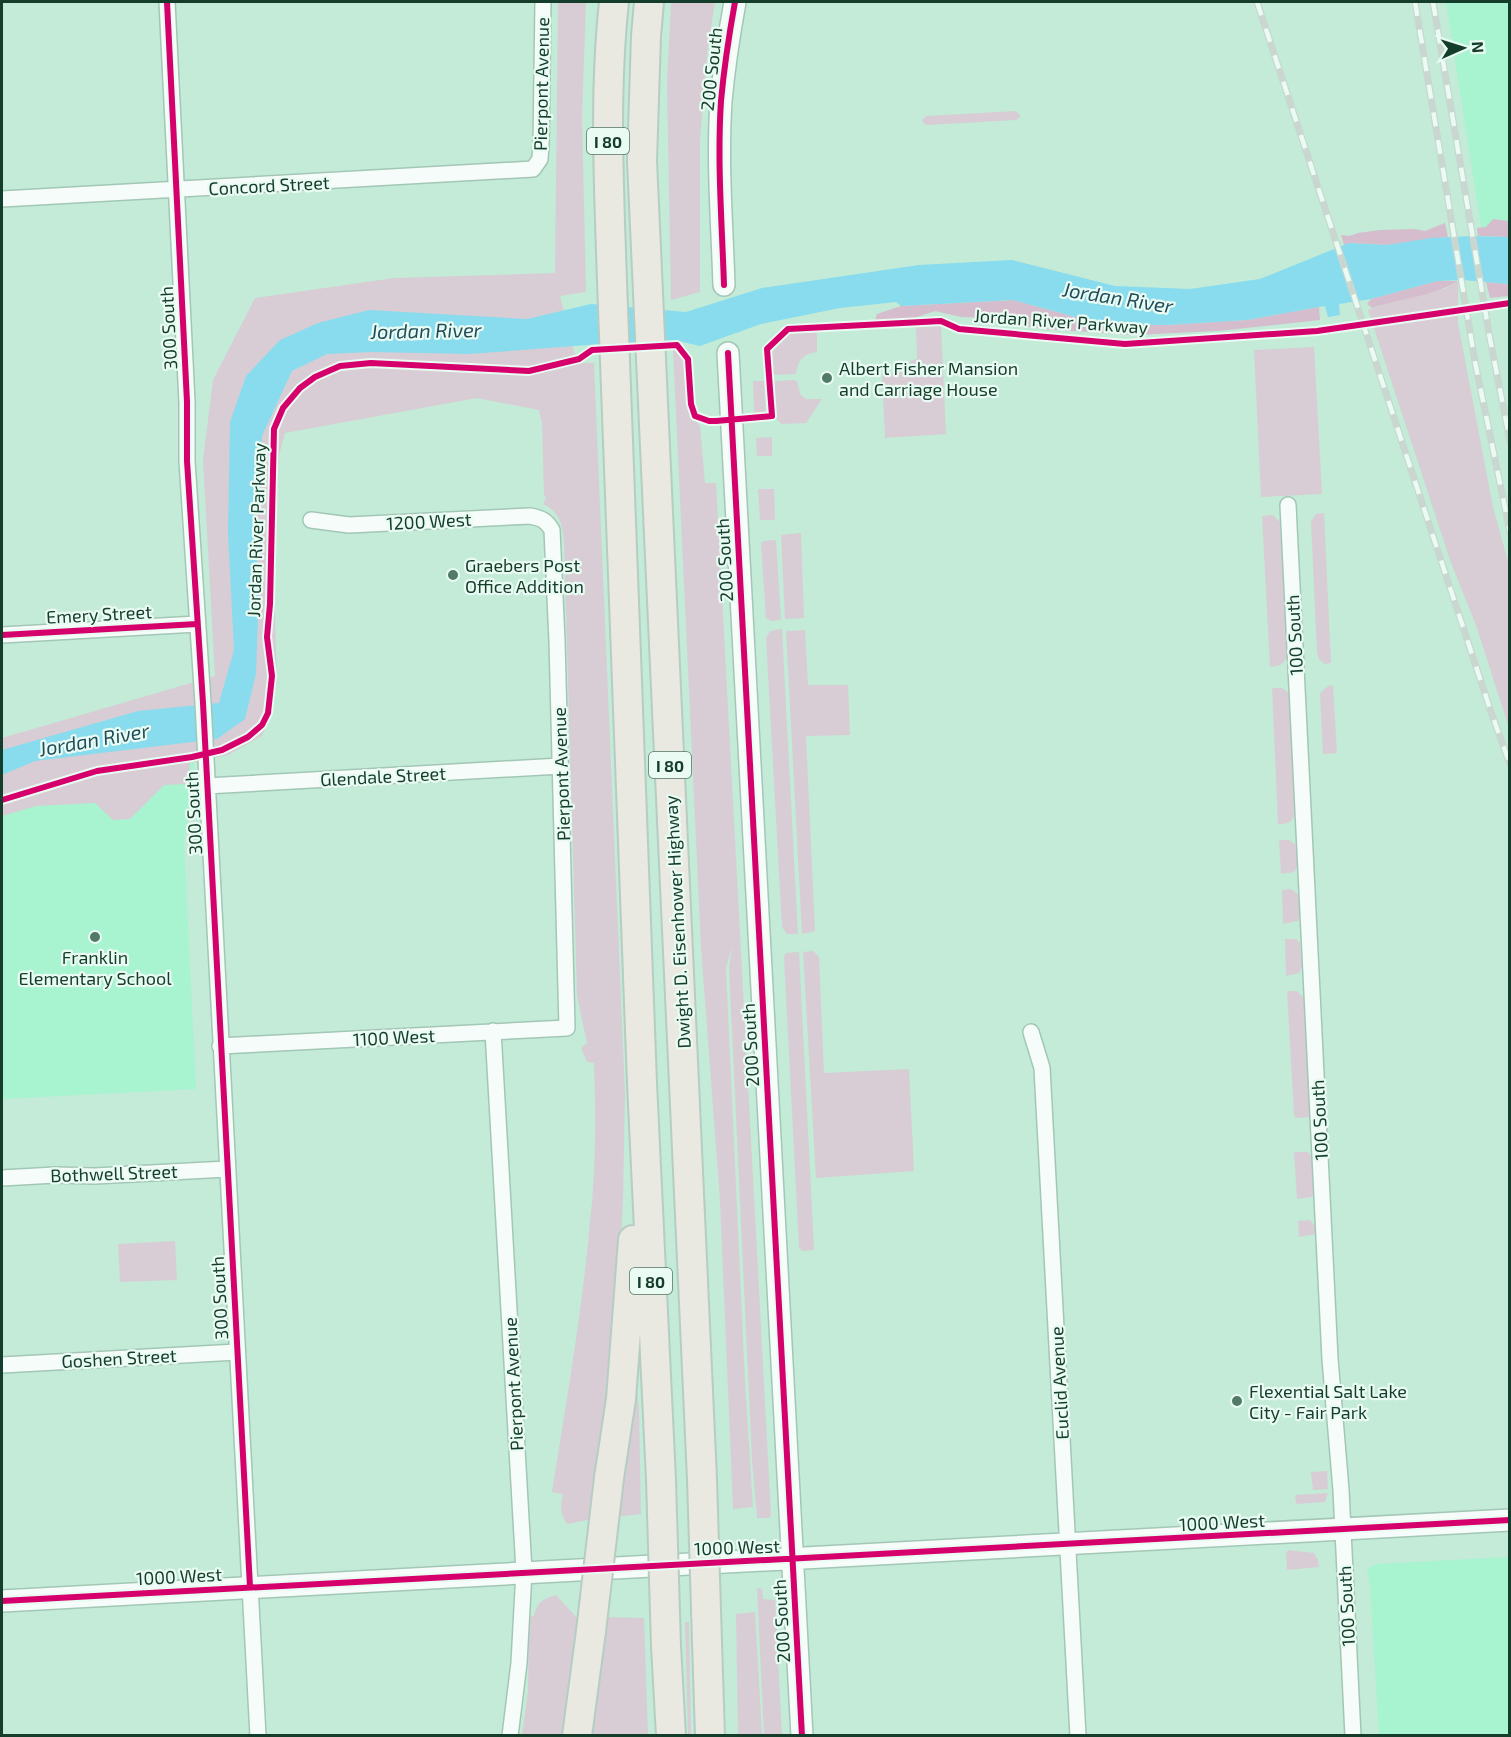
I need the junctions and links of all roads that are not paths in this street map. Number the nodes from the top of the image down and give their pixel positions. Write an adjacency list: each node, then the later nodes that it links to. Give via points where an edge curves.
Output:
1 (167, 2): 7 (street, 300 South)
2 (543, 2): 6 (street, Pierpont Avenue, via 542,145)
3 (614, 2): 22 (highway, I 80, via 608,161)
4 (649, 2): 34 (highway, Dwight D. Eisenhower Highway / I 80, bridge, via 642,161)
5 (735, 2): 9 (street, 200 South, via 721,103)
6 (536, 167): 7 (street, Concord Street)
7 (177, 190): 8 (street, Concord Street); 14 (street, 300 South)
8 (2, 199)
9 (724, 285)
10 (728, 353): 30 (street, 200 South)
11 (1288, 505): 28 (street, 100 South)
12 (311, 520): 13 (street, 1200 West, via 349,525 530,516)
13 (547, 522): 16 (street, Pierpont Avenue, via 554,542)
14 (197, 624): 15 (street, Emery Street); 17 (street, 300 South)
15 (2, 635)
16 (561, 766): 17 (street, Glendale Street); 18 (street, Pierpont Avenue)
17 (206, 786): 21 (street, 300 South)
18 (567, 1028): 19 (street, 1100 West)
19 (494, 1032): 21 (street, 1100 West); 31 (street, Pierpont Avenue)
20 (1031, 1032): 29 (street, Euclid Avenue, via 1042,1068)
21 (220, 1046): 23 (street, 300 South)
22 (642, 1083): 37 (highway, bridge, via 621,1399); 38 (highway, I 80, bridge)
23 (227, 1169): 24 (street, Bothwell Street); 25 (street, 300 South)
24 (2, 1178)
25 (237, 1352): 26 (street, Goshen Street); 32 (street, 300 South)
26 (2, 1365)
27 (1509, 1520): 28 (street, 1000 West)
28 (1342, 1531): 29 (street, 1000 West); 41 (street, 100 South)
29 (1068, 1545): 30 (street, 1000 West); 40 (street, Euclid Avenue)
30 (792, 1560): 31 (street, 1000 West); 39 (street, 200 South)
31 (524, 1571): 32 (street, 1000 West); 36 (street, Pierpont Avenue)
32 (250, 1587): 33 (street, 1000 West); 35 (street, 300 South)
33 (2, 1601)
34 (710, 1733)
35 (258, 1736)
36 (510, 1736)
37 (577, 1736)
38 (671, 1736)
39 (802, 1736)
40 (1078, 1736)
41 (1353, 1736)

